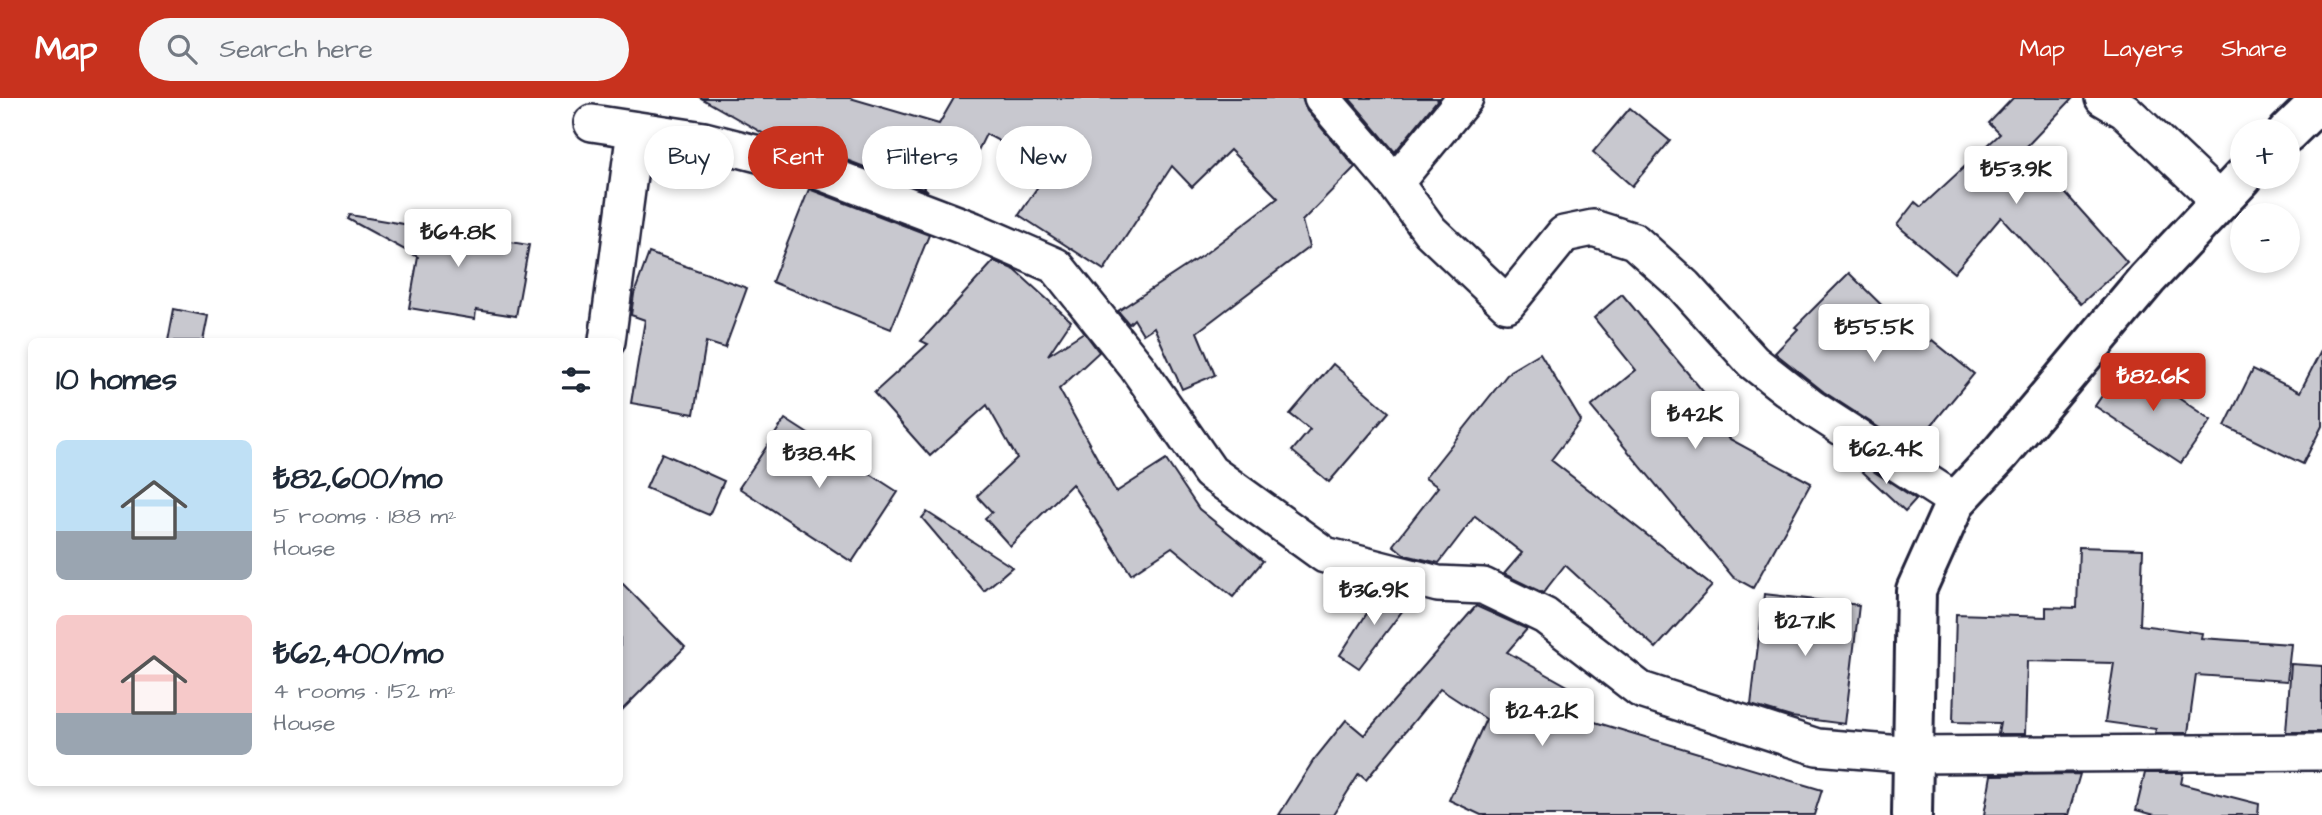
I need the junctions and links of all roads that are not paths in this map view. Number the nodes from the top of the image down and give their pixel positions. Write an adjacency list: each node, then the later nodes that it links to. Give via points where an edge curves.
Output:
1 (1322, 98): 8 (street)
2 (1465, 98): 8 (street)
3 (2103, 98): 9 (street)
4 (2322, 99): 5 (street)
5 (2300, 120)
6 (592, 124): 7 (street)
7 (635, 130): 11 (street); 14 (street, via 704,139 805,166 1056,267 1138,367 1210,472 1325,555 1438,584 1483,586 1545,616 1641,690 1817,747)
8 (1395, 183): 12 (street, via 1430,231 1507,304 1564,234 1593,228 1634,241 1684,286 1753,362 1812,408)
9 (2230, 188)
10 (2231, 189): 12 (street)
11 (607, 338)
12 (1956, 500): 14 (street, via 1916,590)
13 (2322, 752): 14 (street)
14 (1913, 755): 15 (street)
15 (1912, 815)

